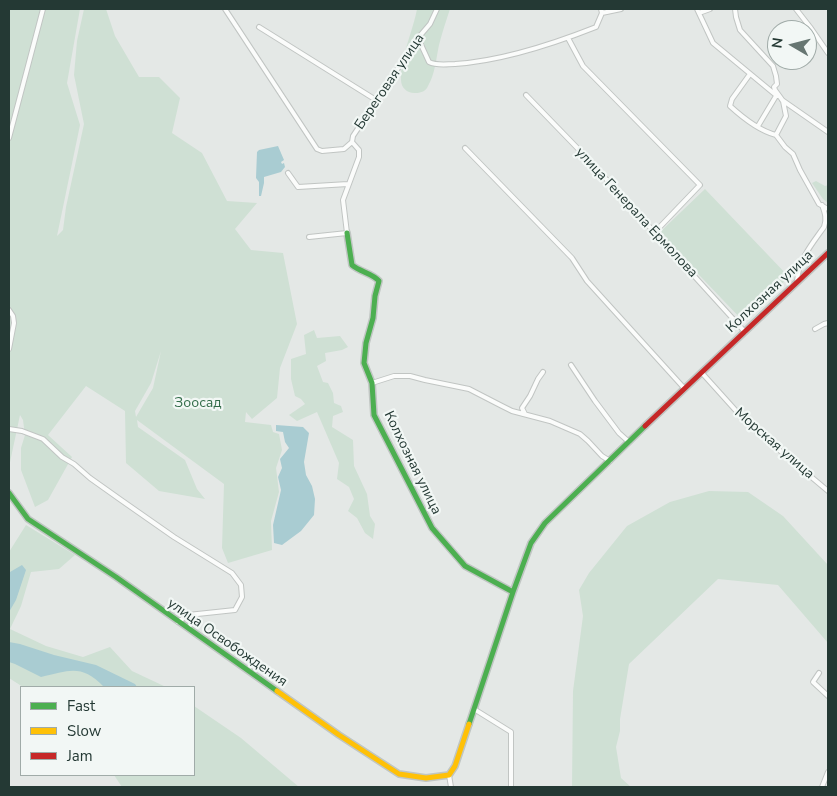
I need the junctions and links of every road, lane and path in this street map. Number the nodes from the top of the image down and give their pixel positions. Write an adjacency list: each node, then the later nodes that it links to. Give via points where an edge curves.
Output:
1 (43, 9): 22 (street)
2 (225, 9): 23 (street, via 317,149 344,149)
3 (437, 9): 11 (street, Береговая улица)
4 (621, 9): 8 (street)
5 (710, 9): 9 (street)
6 (735, 9): 18 (street, via 740,30 773,66 777,84 774,87)
7 (796, 9): 13 (street)
8 (601, 11): 12 (street, via 596,27)
9 (698, 11): 14 (street, via 713,43)
10 (259, 27): 17 (street)
11 (418, 38): 12 (street, via 429,62 441,65 512,54); 17 (street, Береговая улица)
12 (568, 38): 30 (street, via 583,66 700,185)
13 (828, 53)
14 (750, 74): 16 (street); 19 (street, via 730,106)
15 (526, 95): 30 (street, улица Генерала Ермолова)
16 (776, 96): 18 (street); 19 (street)
17 (376, 100): 23 (street, Береговая улица)
18 (783, 101): 20 (street); 21 (street, via 786,116)
19 (758, 126): 21 (street)
20 (828, 132)
21 (776, 135): 27 (street, via 793,154)
22 (9, 138)
23 (352, 142): 26 (street, Береговая улица, via 360,150)
24 (465, 148): 43 (street, via 572,258 587,281)
25 (288, 173): 26 (street, via 298,187)
26 (348, 184): 29 (street, Береговая улица, via 343,200)
27 (822, 205): 28 (street); 33 (street, via 826,222 803,258)
28 (828, 209)
29 (346, 233): 31 (street); 42 (street, Колхозная улица, via 352,266 375,275 379,281 364,363)
30 (654, 233): 37 (street, улица Генерала Ермолова)
31 (308, 237)
32 (828, 253): 33 (street, Колхозная улица)
33 (797, 283): 37 (street, Колхозная улица)
34 (9, 310): 38 (street, via 14,323)
35 (828, 323): 36 (street)
36 (815, 329)
37 (745, 332): 41 (street, Колхозная улица)
38 (9, 349)
39 (571, 365): 46 (street, via 619,433)
40 (543, 372): 44 (street, via 522,408)
41 (702, 373): 43 (street, Колхозная улица); 48 (street, Морская улица, via 747,423)
42 (372, 383): 44 (street, via 394,376 410,376 469,389); 50 (street, Колхозная улица, via 374,415 432,528 465,566)
43 (684, 388): 46 (street, Колхозная улица)
44 (525, 414): 47 (street, via 580,434)
45 (9, 429): 51 (street, via 22,430 43,439 90,478 232,574 241,585 242,597 235,610 188,615)
46 (629, 442): 47 (street, Колхозная улица)
47 (610, 461): 50 (street, Колхозная улица, via 545,523 531,544)
48 (828, 491)
49 (9, 493): 51 (street, улица Освобождения, via 28,519)
50 (513, 592): 54 (street, Колхозная улица)
51 (178, 622): 56 (street, улица Освобождения, via 399,774 426,778)
52 (819, 673): 53 (street, via 814,682)
53 (828, 696)
54 (474, 709): 56 (street, Колхозная улица); 58 (street, via 511,732)
55 (828, 772): 59 (street)
56 (449, 775): 57 (street)
57 (451, 787)
58 (511, 787)
59 (822, 787)

